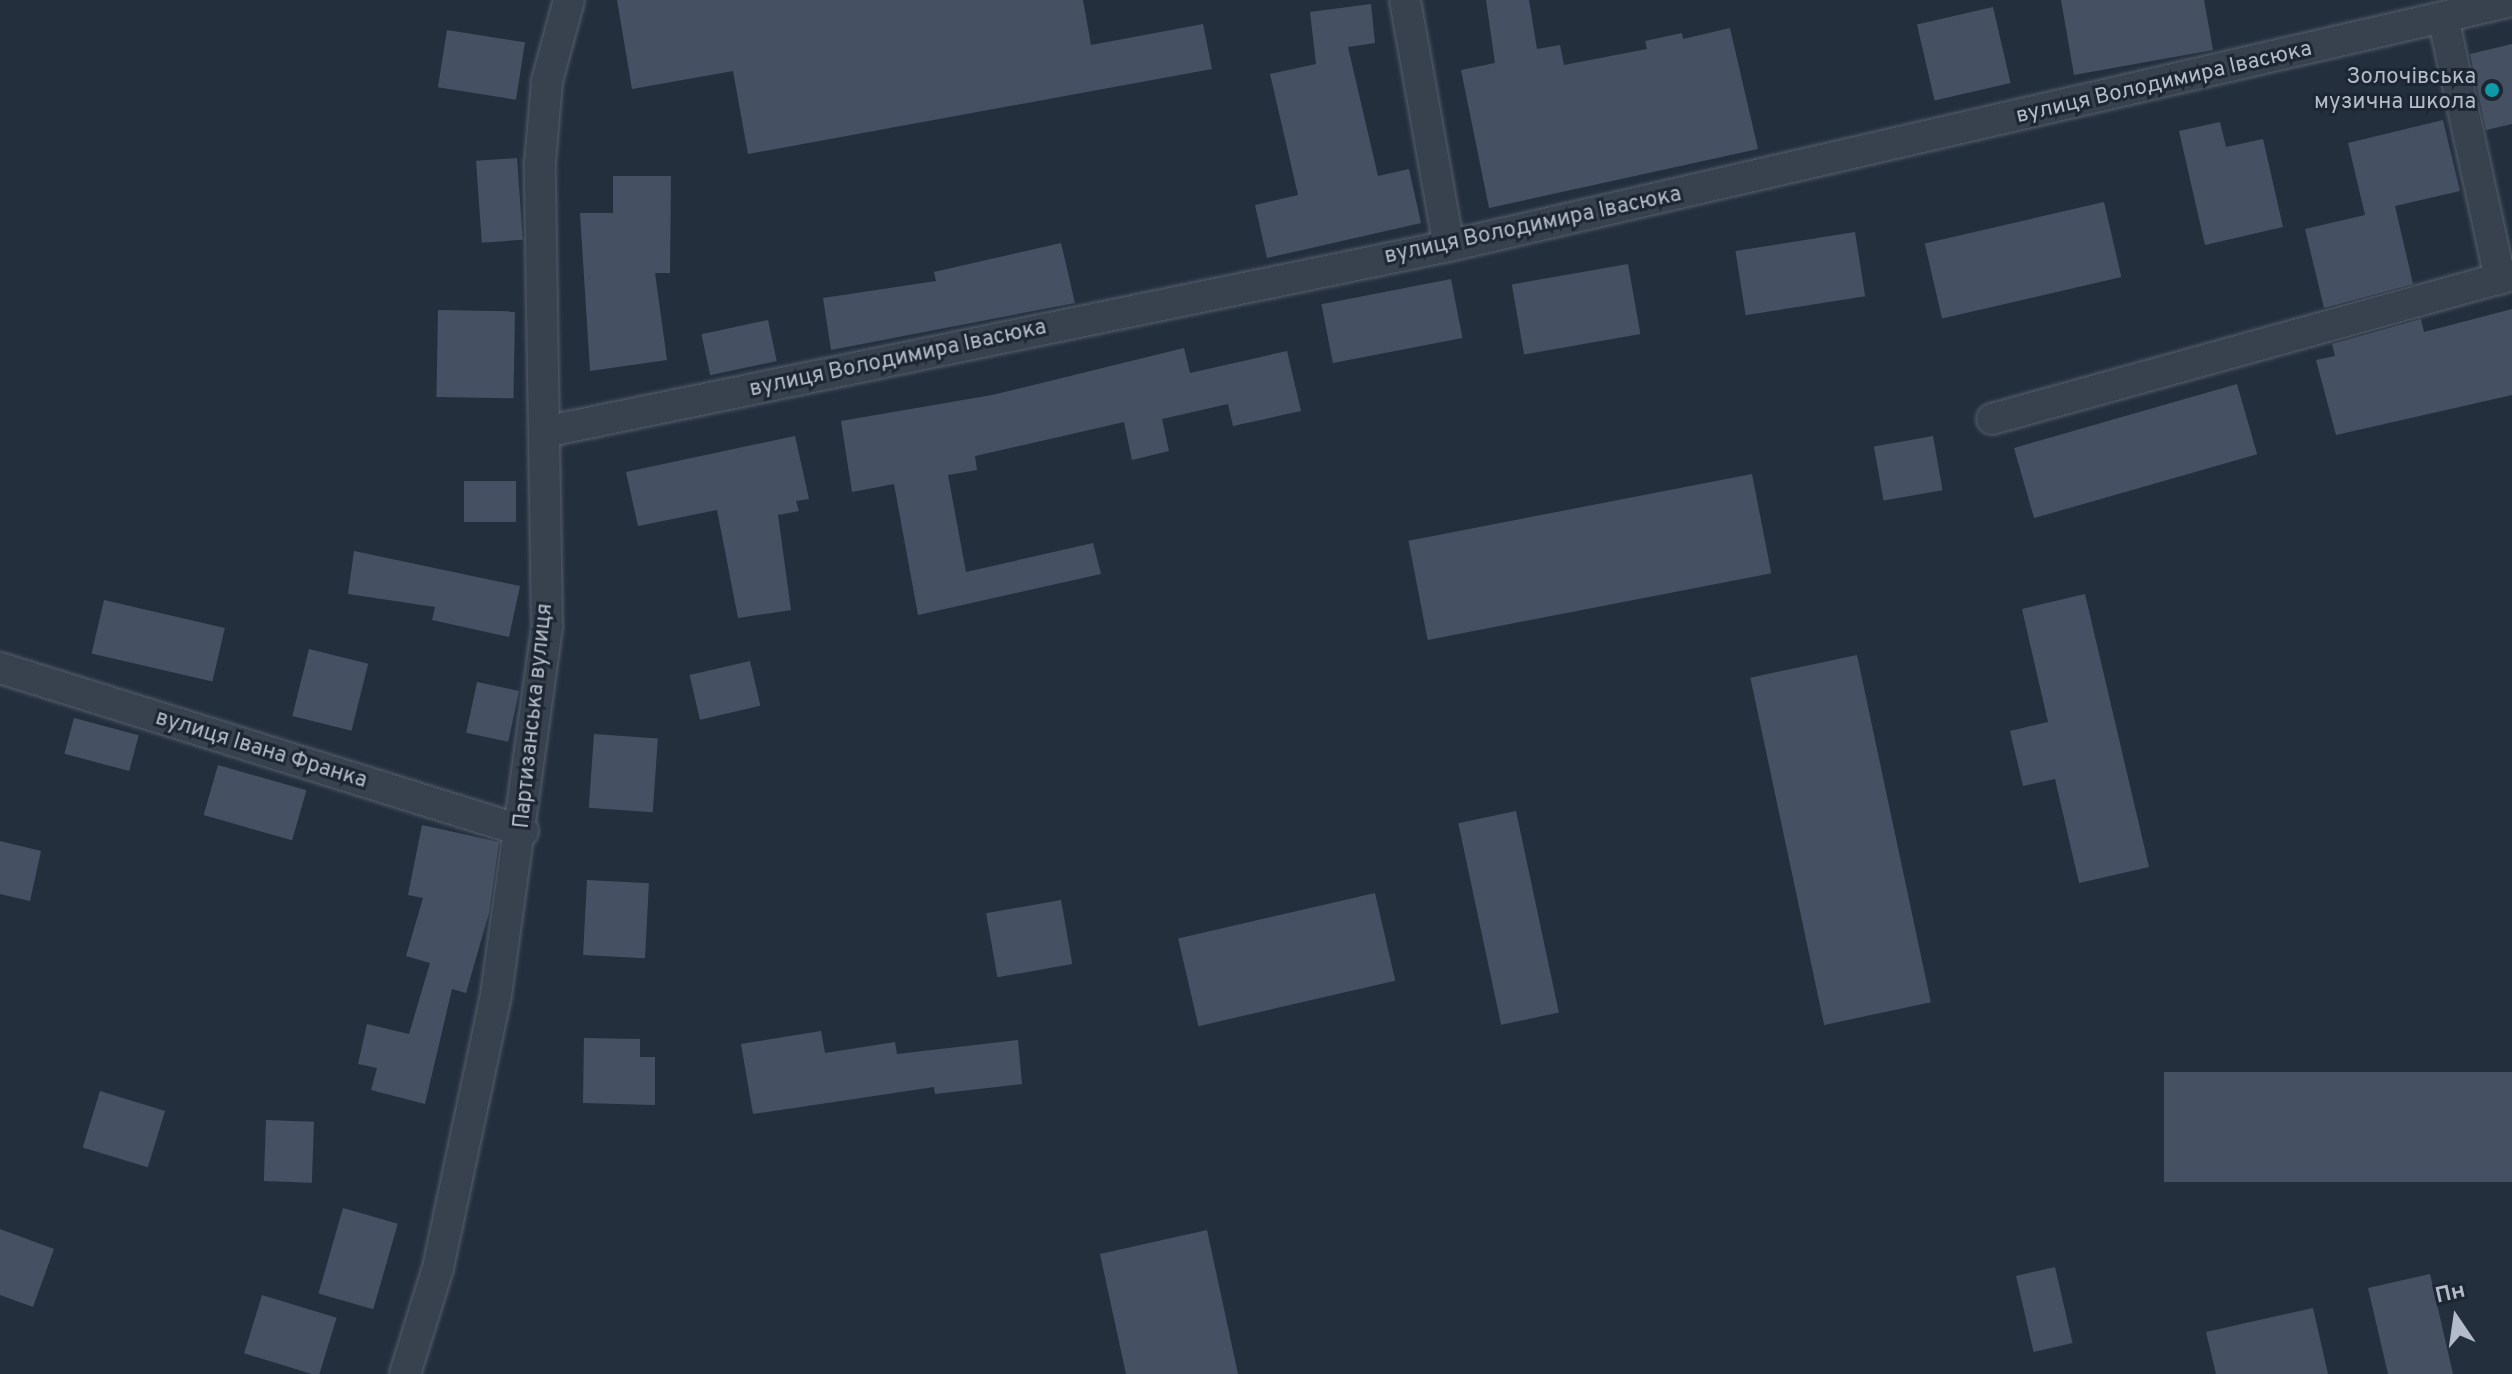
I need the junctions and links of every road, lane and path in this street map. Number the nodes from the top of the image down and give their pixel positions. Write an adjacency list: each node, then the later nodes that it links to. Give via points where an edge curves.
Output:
1 (569, 0): 8 (street, Партизанська вулиця, via 547,81 540,163)
2 (1405, 0): 5 (street)
3 (2512, 1): 4 (street, вулиця Володимира Івасюка)
4 (2443, 17): 5 (street, вулиця Володимира Івасюка); 6 (street)
5 (1449, 246): 8 (street, вулиця Володимира Івасюка)
6 (2506, 277): 7 (street)
7 (1992, 419)
8 (549, 431): 10 (street, Партизанська вулиця, via 547,627)
9 (0, 668): 10 (street, вулиця Івана Франка)
10 (523, 831): 11 (street, Партизанська вулиця, via 438,1268)
11 (405, 1374)

